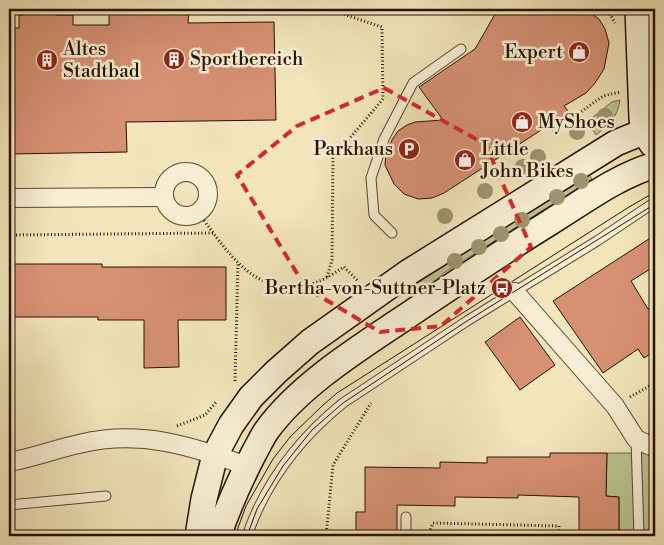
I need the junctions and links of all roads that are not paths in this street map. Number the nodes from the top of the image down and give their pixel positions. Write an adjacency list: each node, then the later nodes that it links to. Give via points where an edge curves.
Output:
1 (638, 9): 3 (main road, via 642,118)
2 (461, 49): 8 (lane, via 412,83 384,139 371,178 374,215)
3 (652, 135): 12 (main road, via 605,150 409,272 310,342 251,397)
4 (655, 165): 14 (main road, via 611,186 497,255 329,370 266,430)
5 (164, 197): 5 (street, via 164,189 172,177 186,172 200,177 207,190 205,204 189,216 175,214 165,204); 6 (street)
6 (9, 198)
7 (655, 202): 9 (lane)
8 (392, 233)
9 (515, 292): 10 (street, via 615,406); 20 (lane, via 328,415 283,466 257,509)
10 (636, 439): 11 (street); 22 (lane)
11 (655, 448)
12 (215, 455): 13 (street, via 168,441 108,440); 14 (street); 18 (main road)
13 (9, 462)
14 (247, 466): 19 (main road)
15 (106, 496): 16 (lane)
16 (9, 505)
17 (406, 517): 21 (lane)
18 (198, 536)
19 (218, 536)
20 (247, 536)
21 (406, 536)
22 (639, 536)

